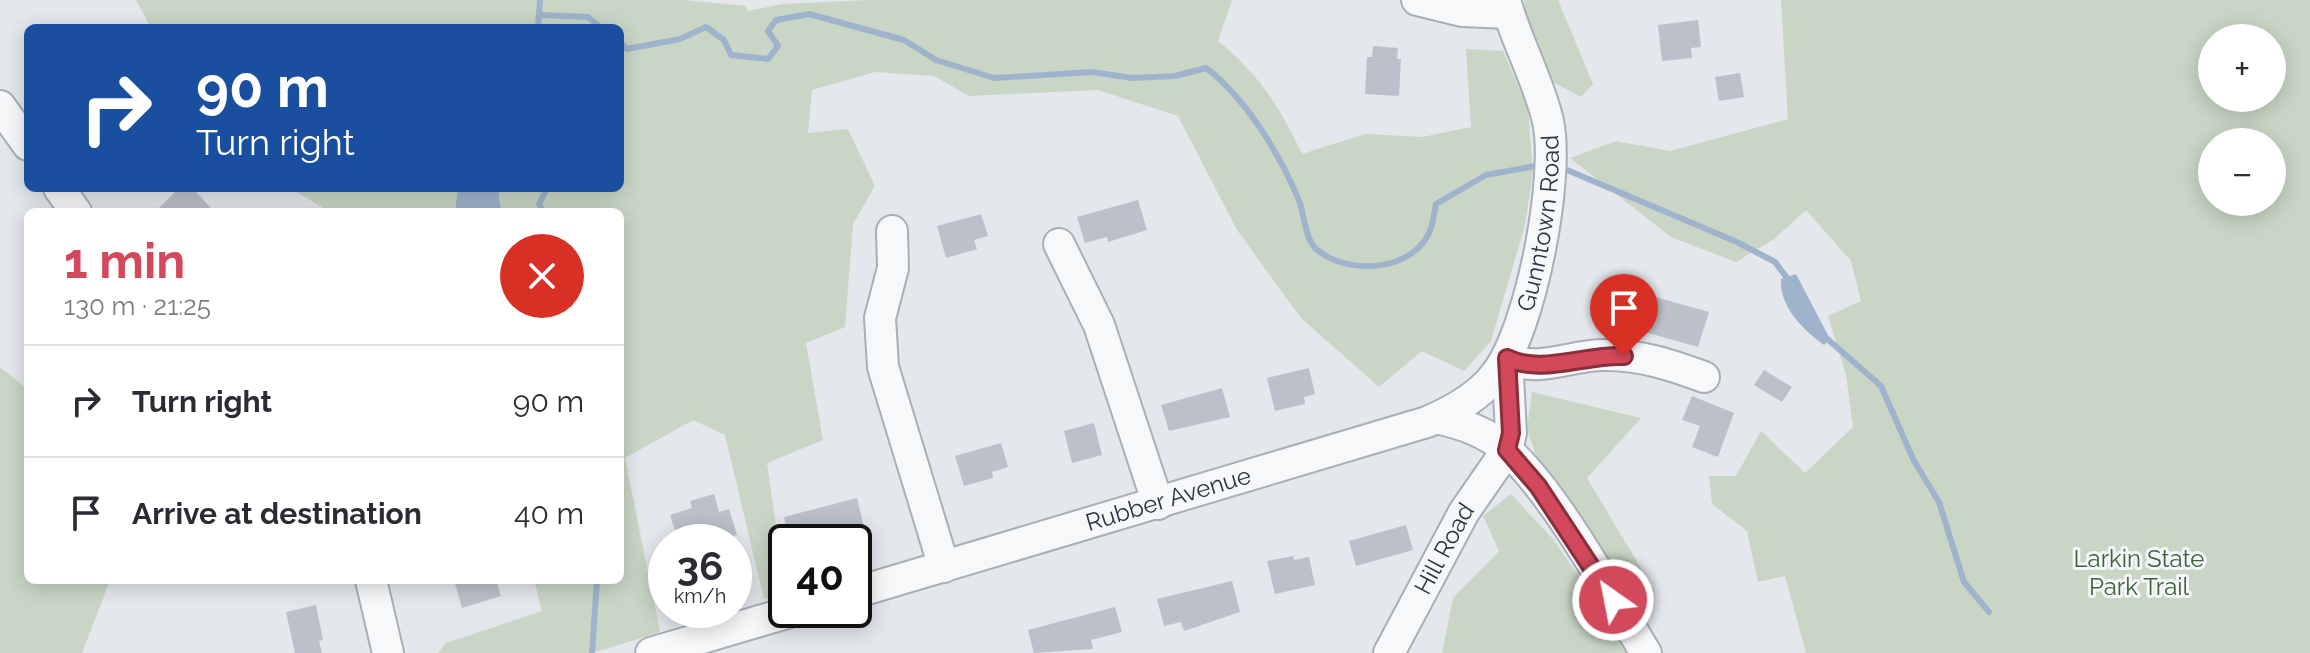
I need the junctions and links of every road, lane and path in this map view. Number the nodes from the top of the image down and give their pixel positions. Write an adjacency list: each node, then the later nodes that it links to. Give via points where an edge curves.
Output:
1 (1417, 0): 2 (street, via 1462,11)
2 (1506, 7): 7 (street, Gunntown Road, via 1544,108 1550,167 1531,286)
3 (0, 106): 4 (street)
4 (24, 139)
5 (892, 231): 13 (street, via 893,268 880,318 883,367)
6 (1059, 244): 12 (street, via 1099,325)
7 (1507, 358): 8 (street, via 1523,366 1602,355 1646,356); 9 (street, Gunntown Road); 11 (street)
8 (1704, 377)
9 (1479, 392): 10 (street, Rubber Avenue)
10 (1436, 418): 11 (street, via 1473,428); 12 (street, Rubber Avenue)
11 (1507, 450): 19 (street, Hill Road, via 1464,512); 20 (street, via 1538,486)
12 (1158, 504): 13 (street, Rubber Avenue)
13 (944, 567): 15 (street, Rubber Avenue)
14 (372, 584): 17 (street)
15 (872, 588)
16 (768, 619): 18 (street)
17 (388, 653)
18 (651, 653)
19 (1389, 653)
20 (1646, 653)

